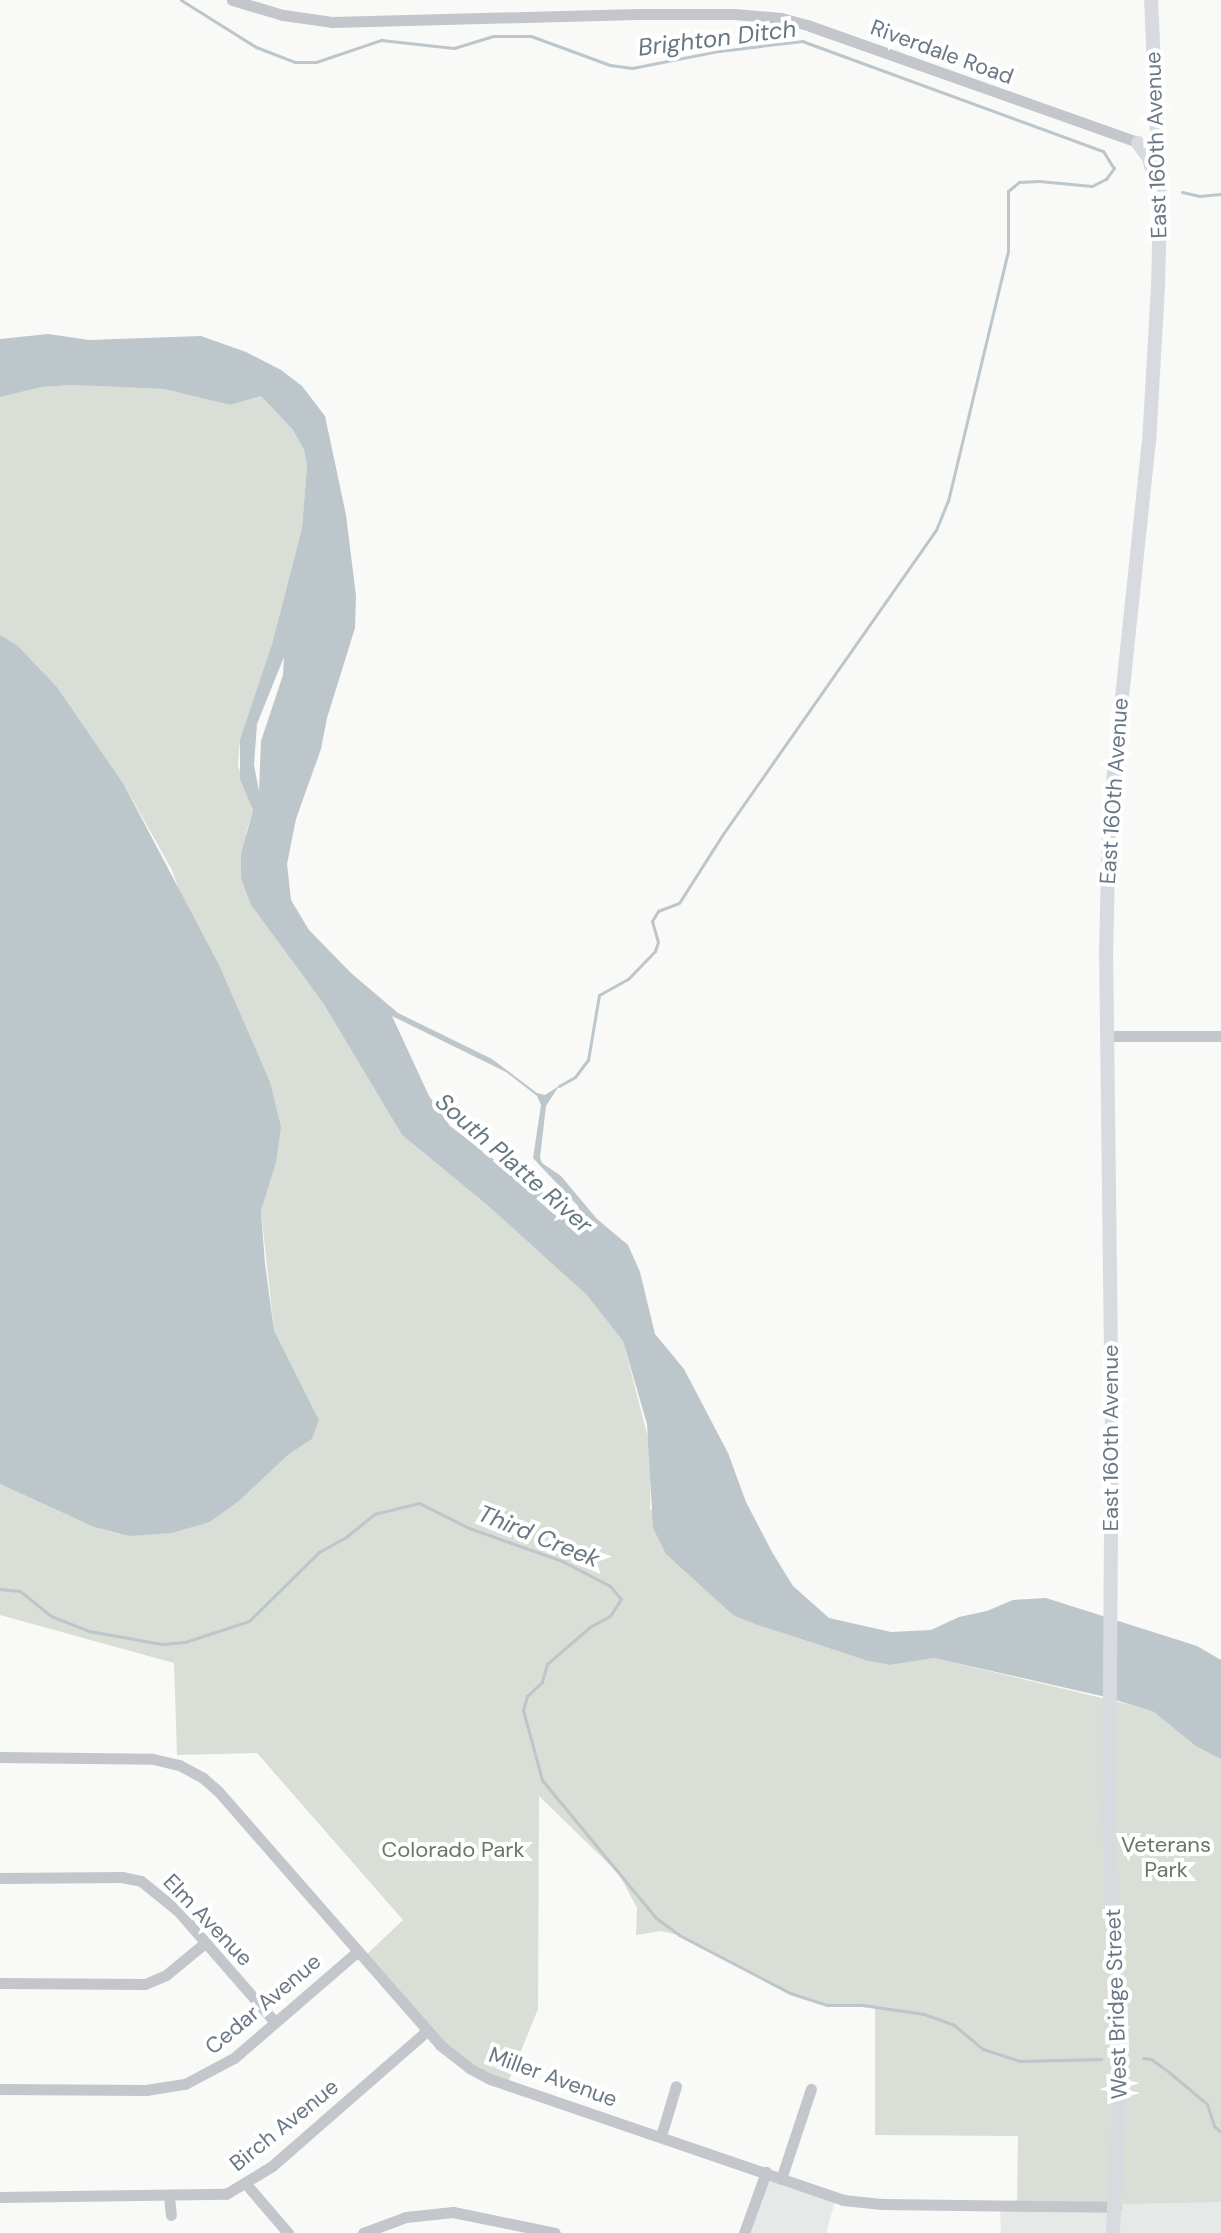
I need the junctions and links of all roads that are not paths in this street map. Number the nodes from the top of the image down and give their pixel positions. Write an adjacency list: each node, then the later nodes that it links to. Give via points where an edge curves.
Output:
1 (232, 0): 3 (street, Riverdale Road, via 332,22 637,14 781,18)
2 (1151, 0): 4 (main road, East 160th Avenue)
3 (1138, 143): 4 (street, Riverdale Road); 5 (main road, via 1152,165)
4 (1158, 146): 5 (main road, East 160th Avenue)
5 (1160, 221): 6 (main road, East 160th Avenue, via 1149,443 1109,821)
6 (1108, 1036): 7 (street); 8 (main road, East 160th Avenue)
7 (1221, 1036)
8 (1111, 1583): 25 (main road, West Bridge Street, via 1109,1818 1120,2084)
9 (0, 1757): 12 (street, Miller Avenue, via 139,1758 195,1773 218,1791)
10 (0, 1878): 11 (street, Elm Avenue, via 141,1881 170,1903)
11 (205, 1943): 13 (street, via 166,1975 145,1984); 14 (street, Elm Avenue)
12 (358, 1951): 14 (street, Cedar Avenue); 15 (street, Miller Avenue)
13 (0, 1983)
14 (275, 2022): 17 (street, Cedar Avenue, via 222,2067 177,2086)
15 (427, 2031): 19 (street, Miller Avenue, via 448,2053 490,2079); 22 (street, Birch Avenue)
16 (676, 2086): 19 (street)
17 (0, 2089)
18 (811, 2089): 21 (street)
19 (661, 2136): 20 (street, Miller Avenue)
20 (766, 2172): 21 (street, Miller Avenue); 30 (street)
21 (781, 2179): 25 (street, Miller Avenue, via 861,2203)
22 (246, 2184): 24 (street, Birch Avenue, via 215,2196); 27 (street)
23 (0, 2197): 24 (street, Birch Avenue)
24 (169, 2197): 26 (street)
25 (1116, 2207): 31 (main road, West Bridge Street)
26 (171, 2215)
27 (288, 2233)
28 (363, 2233): 29 (street, via 406,2217 453,2212)
29 (555, 2233)
30 (744, 2233)
31 (1113, 2233)

